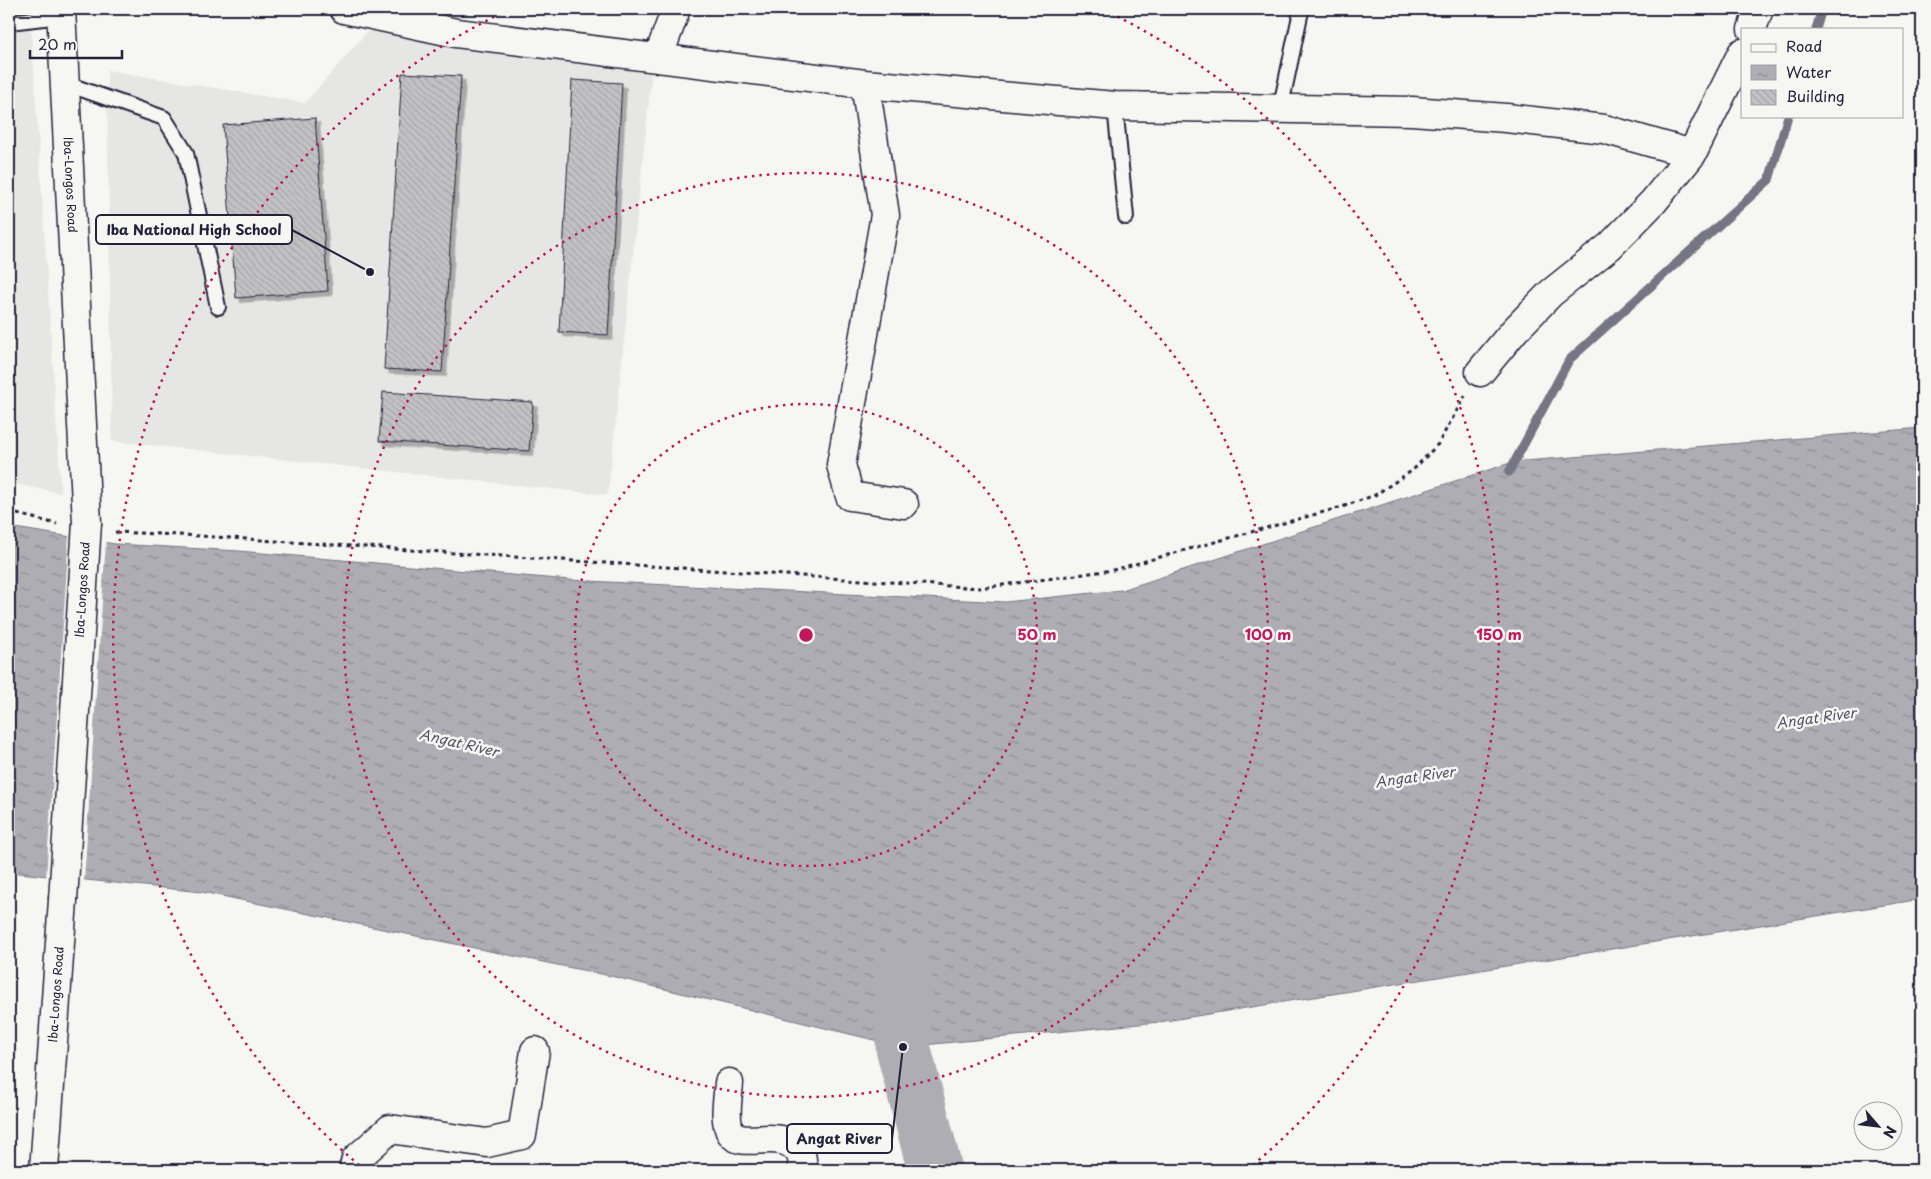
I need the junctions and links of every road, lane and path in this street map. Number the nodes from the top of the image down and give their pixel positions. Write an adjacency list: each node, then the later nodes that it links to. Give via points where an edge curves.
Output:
1 (344, 9): 9 (street, via 456,34)
2 (676, 9): 9 (street)
3 (1759, 9): 7 (street)
4 (1301, 10): 13 (lane)
5 (61, 12): 6 (lane); 10 (street, Iba-Longos Road)
6 (9, 22)
7 (1752, 28)
8 (1741, 55): 14 (street)
9 (658, 58): 11 (street)
10 (64, 83): 16 (lane, via 164,118 186,153); 24 (street, Iba-Longos Road, bridge, via 87,523)
11 (865, 84): 12 (street); 18 (street, via 885,215 841,465 850,496)
12 (1115, 106): 13 (street); 15 (lane)
13 (1280, 110): 14 (street, via 1412,111 1506,118 1604,130)
14 (1692, 154): 17 (street, via 1654,201 1610,246 1551,293)
15 (1126, 217)
16 (218, 307)
17 (1480, 372): 21 (path, via 1438,444 1413,470 1375,495 1112,570 980,588)
18 (904, 504)
19 (9, 512): 20 (path)
20 (62, 526)
21 (114, 532)
22 (535, 1051): 25 (street, via 522,1134 487,1143 390,1129 356,1158)
23 (729, 1083): 26 (street, via 727,1122 731,1135 740,1140 777,1138 793,1145 802,1156)
24 (44, 1170)
25 (353, 1170)
26 (802, 1170)

